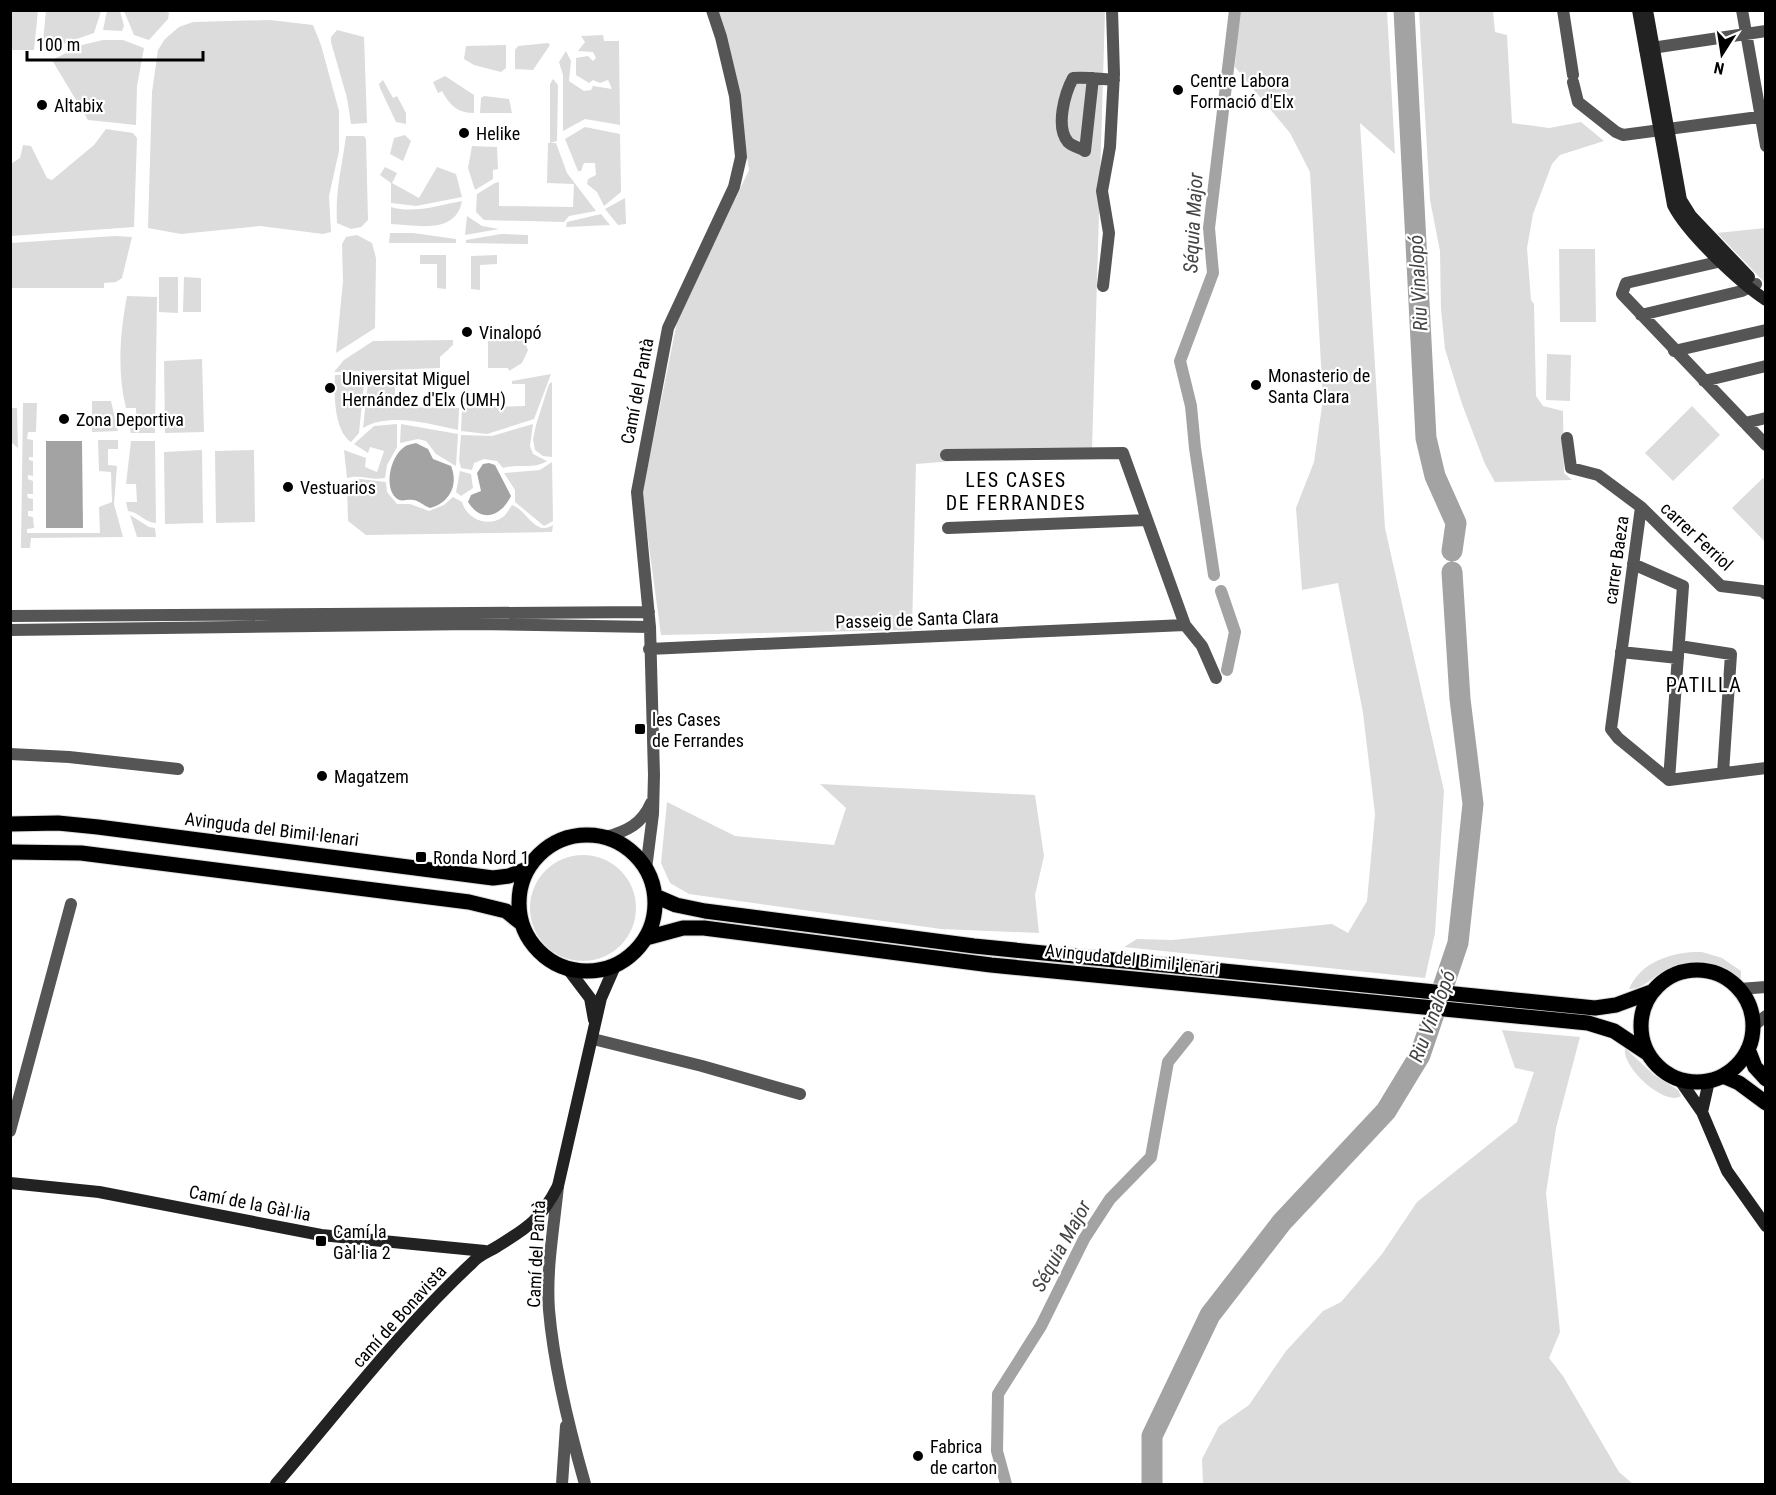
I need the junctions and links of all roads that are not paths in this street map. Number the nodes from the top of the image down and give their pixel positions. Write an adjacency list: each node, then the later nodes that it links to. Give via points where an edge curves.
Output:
1 (712, 10): 35 (street, Camí del Pantà, via 735,96 741,157 734,187 668,328 643,448 637,492)
2 (1112, 10): 11 (street)
3 (1563, 10): 13 (street, via 1578,102 1623,135)
4 (1638, 10): 9 (street)
5 (1647, 10): 9 (street)
6 (1742, 10): 8 (street)
7 (1766, 31): 8 (street)
8 (1746, 34): 9 (street); 12 (street)
9 (1649, 48): 13 (street)
10 (1093, 78): 10 (street, via 1073,78 1066,91 1062,130 1069,142 1085,151); 11 (street)
11 (1114, 80): 17 (street, via 1110,147 1102,191 1109,233)
12 (1763, 116): 13 (street); 14 (street)
13 (1663, 129): 15 (street)
14 (1766, 146)
15 (1677, 202): 16 (street, via 1684,222); 18 (street)
16 (1722, 261): 18 (street); 20 (street, via 1630,282 1622,288 1625,299)
17 (1103, 286)
18 (1753, 286): 19 (street); 20 (street)
19 (1766, 299)
20 (1641, 315): 22 (street)
21 (1766, 330): 22 (street)
22 (1674, 351): 24 (street)
23 (1766, 366): 24 (street)
24 (1704, 381): 26 (street)
25 (1766, 418): 26 (street)
26 (1745, 423): 28 (street)
27 (1567, 438): 30 (street, carrer Baeza, via 1571,468 1598,475)
28 (1766, 445)
29 (946, 455): 31 (street, via 1123,453)
30 (1641, 507): 33 (street, carrer Baeza); 34 (street, carrer Ferriol, via 1721,586)
31 (1147, 520): 32 (street); 37 (street)
32 (948, 528)
33 (1633, 564): 41 (street, carrer Baeza); 42 (street, via 1683,586)
34 (1764, 592)
35 (649, 612): 36 (street); 38 (street, Camí del Pantà)
36 (10, 616)
37 (1185, 625): 40 (street, Passeig de Santa Clara); 43 (street, via 1202,646)
38 (650, 627): 39 (street, via 463,624); 40 (street, Camí del Pantà)
39 (10, 630)
40 (649, 649): 49 (street, Camí del Pantà)
41 (1621, 652): 42 (street); 48 (street, carrer Baeza, via 1611,729)
42 (1678, 652): 47 (street, via 1731,654); 48 (street)
43 (1216, 678)
44 (10, 754): 46 (street)
45 (1766, 768): 47 (street)
46 (178, 769)
47 (1723, 773): 48 (street)
48 (1669, 780)
49 (654, 796): 51 (street, via 639,822); 54 (street, Camí del Pantà)
50 (10, 824): 53 (main road, Avinguda del Bimil·lenari, via 99,827 493,878)
51 (606, 837): 53 (main road, via 582,835 558,841 541,852); 54 (main road, via 629,849)
52 (10, 852): 57 (main road, via 81,853 469,902 500,909)
53 (527, 869): 57 (main road, via 519,891)
54 (646, 869): 55 (main road)
55 (655, 896): 58 (main road, via 654,917); 63 (main road, Avinguda del Bimil·lenari, via 705,912 884,935 1595,1008)
56 (71, 904): 75 (street)
57 (521, 923): 60 (main road, via 527,939 539,953)
58 (646, 938): 59 (main road); 68 (main road, Avinguda del Bimil·lenari, via 683,928 704,928 924,957 1588,1023 1614,1031)
59 (615, 966): 60 (main road, via 595,972); 66 (street, Camí del Pantà, via 601,998)
60 (568, 969): 66 (street, Camí del Pantà, via 590,998)
61 (1766, 987): 62 (street)
62 (1739, 989): 63 (main road, via 1722,976 1697,969 1671,976); 65 (main road, via 1748,1002)
63 (1651, 992): 68 (main road, via 1641,1017)
64 (1766, 1016): 65 (street)
65 (1753, 1026): 67 (main road)
66 (594, 1033): 72 (street); 77 (street, Camí del Pantà)
67 (1748, 1049): 69 (main road, via 1738,1065); 71 (main road, via 1755,1067)
68 (1647, 1053): 70 (main road, via 1660,1069)
69 (1716, 1078): 70 (main road); 73 (main road); 74 (street)
70 (1679, 1079): 74 (street)
71 (1766, 1079)
72 (800, 1094)
73 (1766, 1103)
74 (1702, 1112): 78 (street, via 1727,1171)
75 (10, 1131)
76 (10, 1183): 79 (street, Camí de la Gàl·lia, via 99,1192 321,1235)
77 (558, 1186): 79 (street, camí de Bonavista, via 544,1212 528,1227); 80 (street, Camí del Pantà, via 550,1253 549,1309)
78 (1766, 1227)
79 (485, 1251): 81 (street, camí de Bonavista, via 439,1296)
80 (567, 1416): 82 (street); 83 (street, Camí del Pantà)
81 (276, 1485)
82 (562, 1485)
83 (585, 1485)

